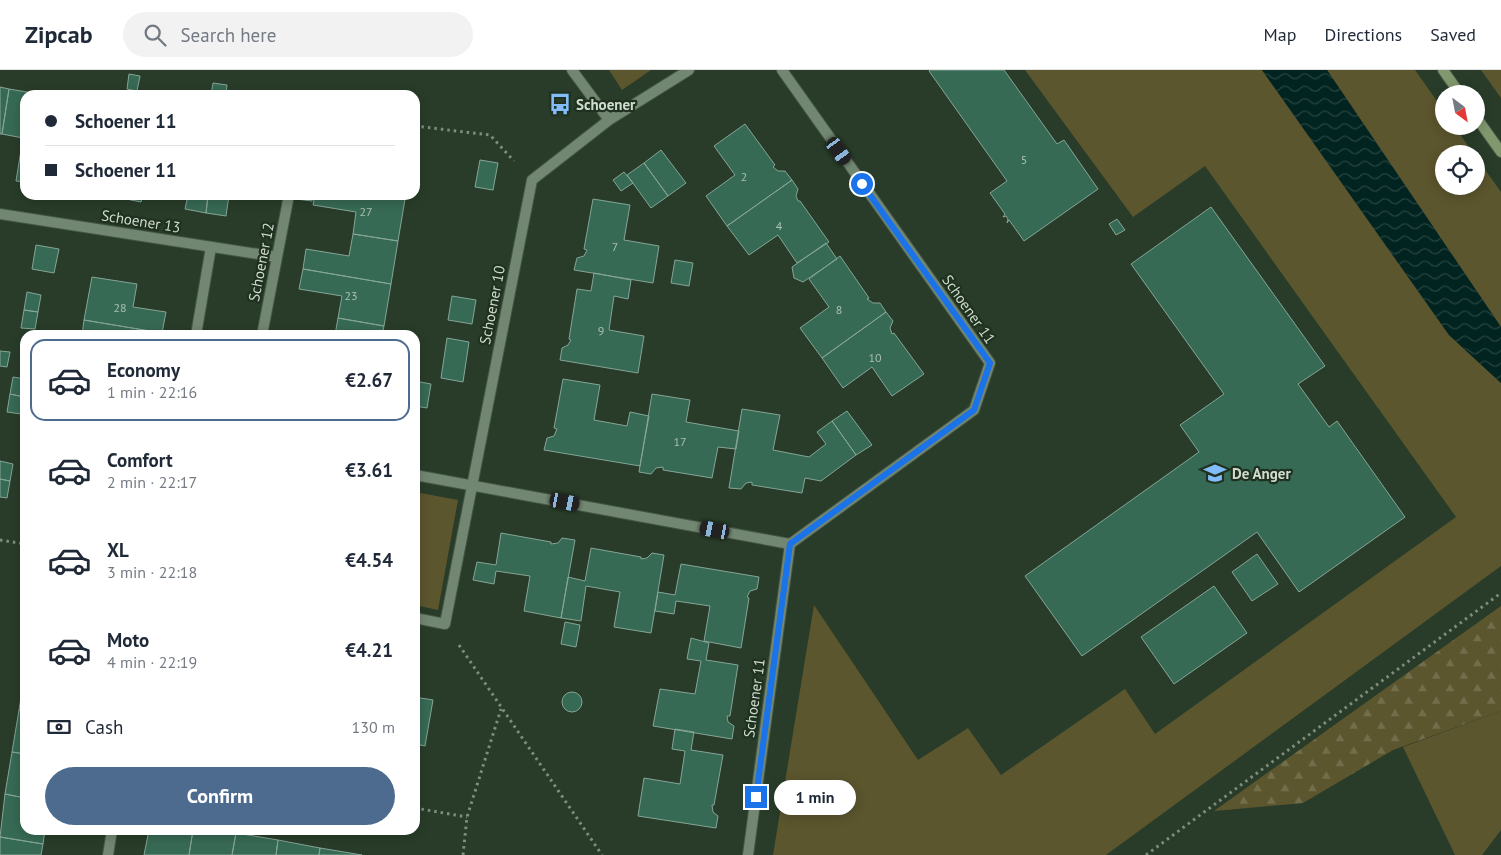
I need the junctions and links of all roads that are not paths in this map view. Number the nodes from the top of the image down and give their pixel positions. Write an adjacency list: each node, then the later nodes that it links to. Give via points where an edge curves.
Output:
1 (572, 70): 6 (street)
2 (689, 70): 6 (street)
3 (782, 70): 17 (street, Schoener 11, via 990,363 974,410)
4 (1443, 70): 5 (main road)
5 (1454, 85)
6 (609, 120): 16 (street, Schoener 10, via 532,180)
7 (1485, 130): 8 (main road)
8 (1501, 152)
9 (288, 200): 12 (street, Schoener 12)
10 (0, 214): 11 (street, Schoener 13)
11 (211, 247): 12 (street, Schoener 13); 13 (street)
12 (277, 257): 14 (street, Schoener 12)
13 (197, 330)
14 (263, 330)
15 (420, 476): 16 (street)
16 (472, 484): 17 (street); 18 (street, Schoener 10, via 444,624)
17 (790, 544): 21 (street, Schoener 11)
18 (420, 619)
19 (111, 835): 20 (street)
20 (108, 855)
21 (748, 855)

